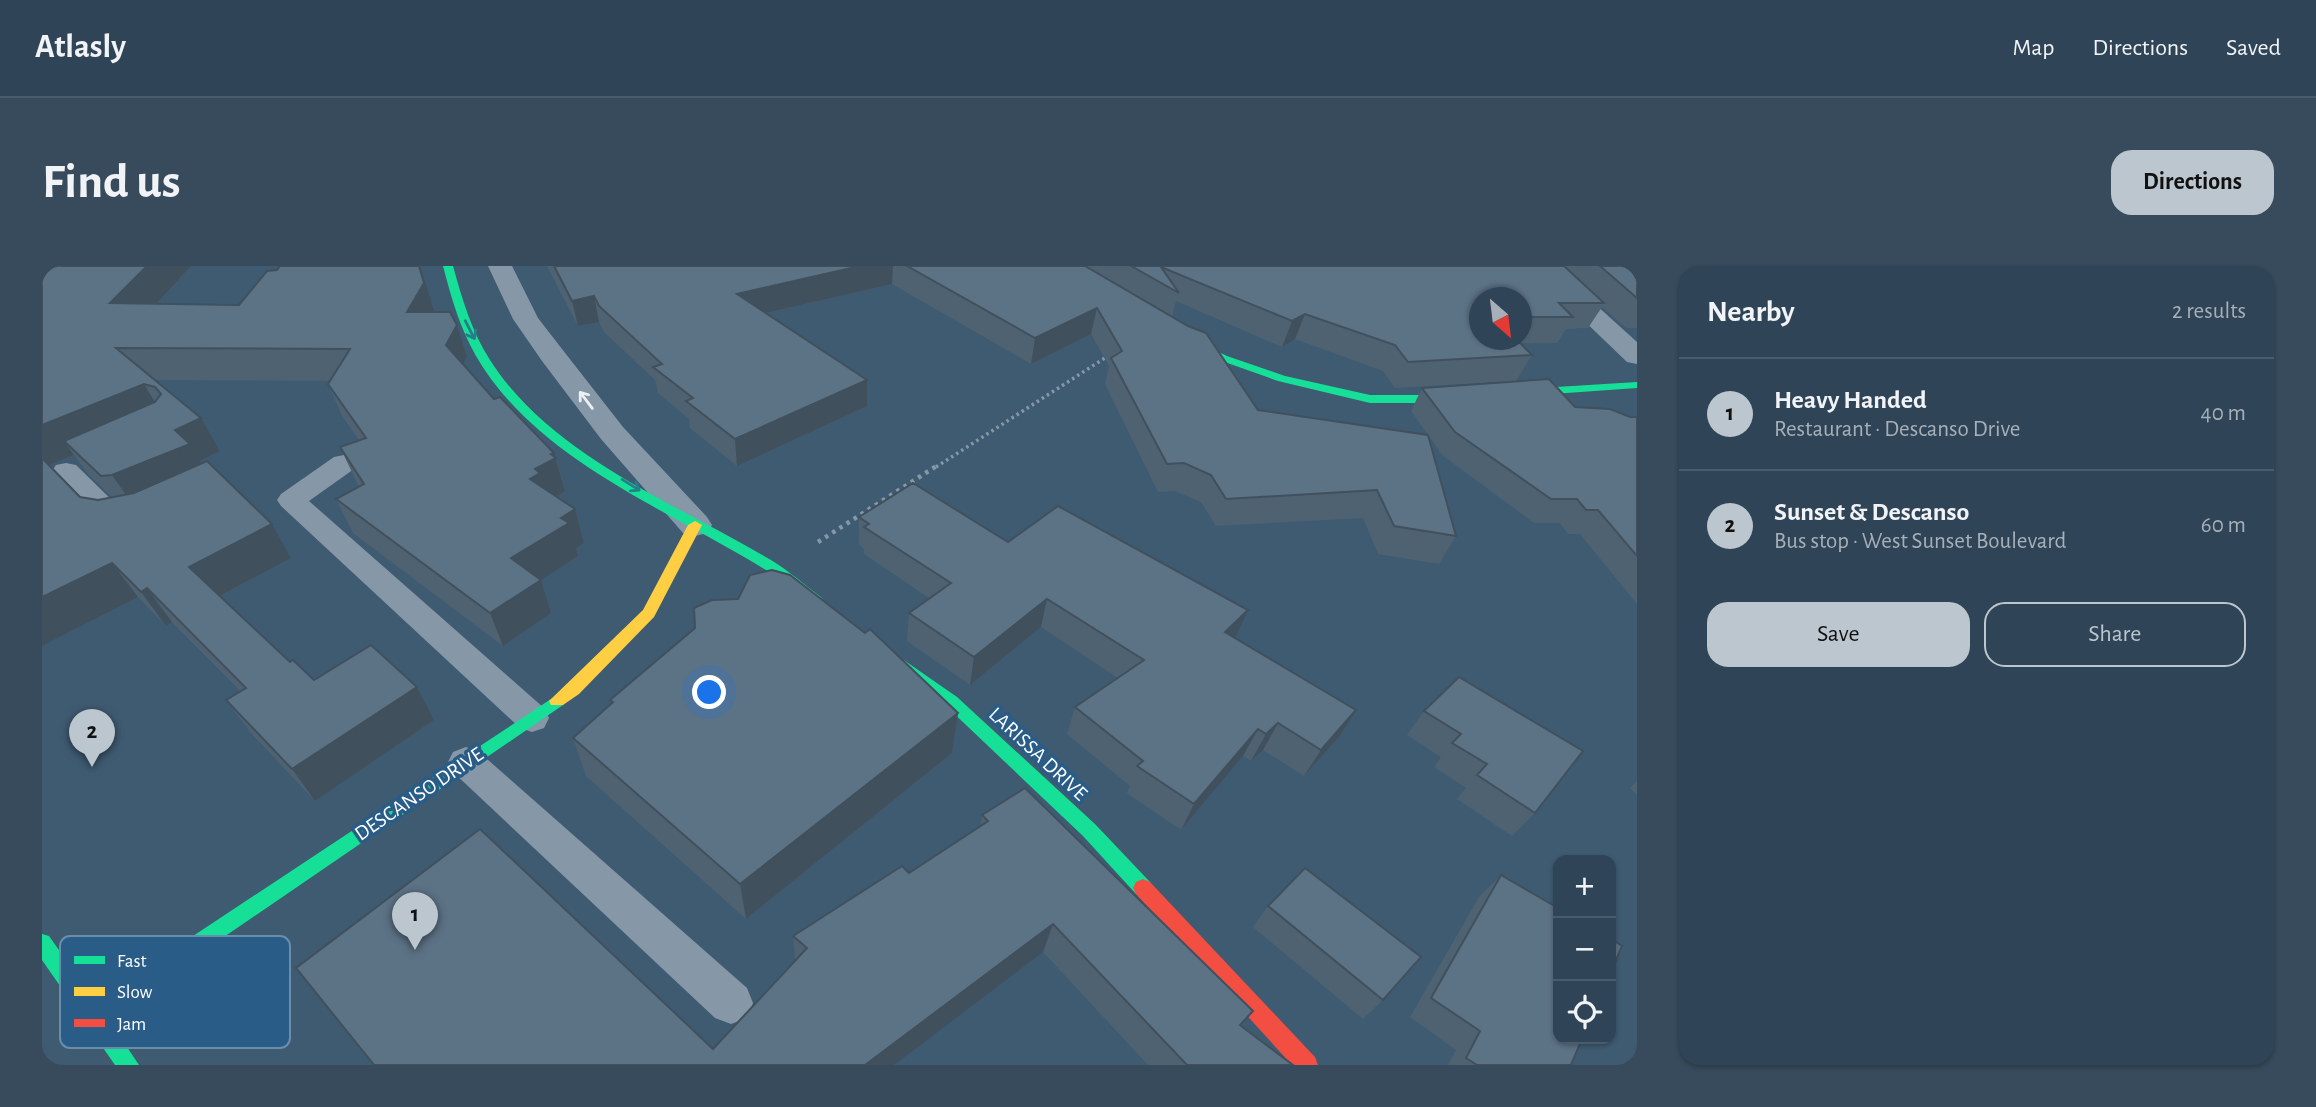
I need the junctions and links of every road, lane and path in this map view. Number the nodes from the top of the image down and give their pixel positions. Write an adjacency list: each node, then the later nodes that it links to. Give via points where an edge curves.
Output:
1 (448, 266): 11 (street, one-way to 11, via 463,317 486,361 523,407 572,448)
2 (500, 266): 11 (street, one-way to 2, via 612,433 552,355 526,319)
3 (1539, 266): 6 (street)
4 (1157, 324): 7 (street, via 1213,352 1322,391 1395,400)
5 (1111, 354): 12 (path)
6 (1637, 356)
7 (1637, 385)
8 (344, 464): 15 (lane, via 290,500)
9 (66, 470): 10 (lane, via 117,522)
10 (153, 515)
11 (695, 525): 13 (street, via 768,565); 15 (street, DESCANSO DRIVE, via 649,613 573,690)
12 (811, 547)
13 (832, 613)
14 (876, 645): 23 (street, LARISSA DRIVE, via 951,701 1089,830)
15 (532, 718): 16 (street, DESCANSO DRIVE)
16 (466, 762): 17 (street, DESCANSO DRIVE); 20 (lane)
17 (209, 936)
18 (42, 943): 19 (street)
19 (60, 968)
20 (730, 1003)
21 (117, 1048): 22 (street)
22 (128, 1065)
23 (1307, 1065)

